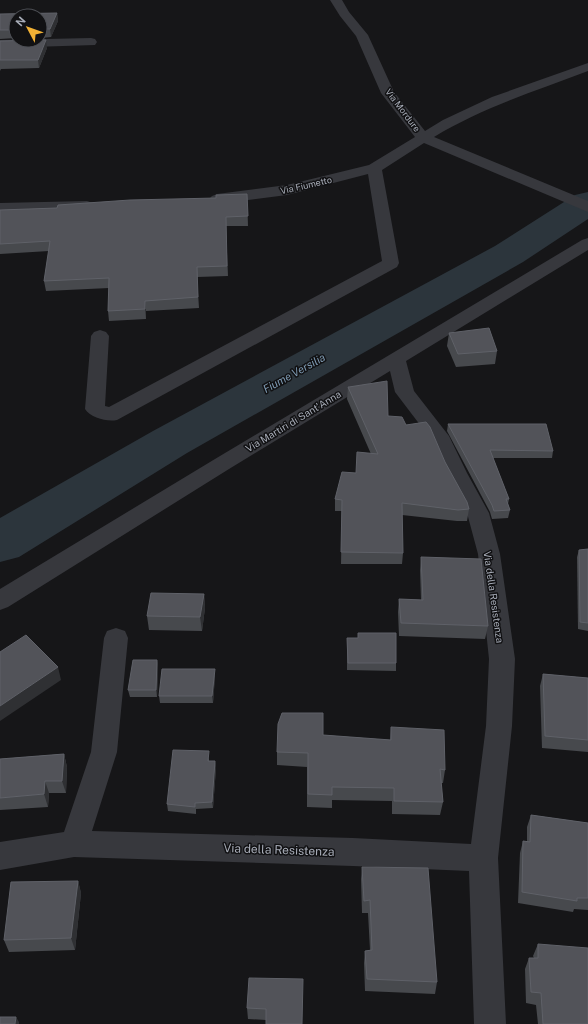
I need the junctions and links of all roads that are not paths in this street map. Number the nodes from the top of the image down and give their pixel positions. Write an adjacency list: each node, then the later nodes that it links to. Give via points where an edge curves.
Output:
1 (336, 0): 5 (street, Via Mordure, via 362,35 388,93)
2 (91, 42): 3 (street)
3 (0, 44)
4 (588, 67): 5 (street, Via Fiumetto, via 497,100)
5 (423, 137): 6 (street, Via Fiumetto); 9 (street, Via Mordure)
6 (374, 168): 7 (street, Via Fiumetto, via 287,190); 12 (street, via 391,263 110,415 95,408)
7 (203, 200)
8 (105, 205): 10 (street)
9 (588, 207)
10 (0, 208)
11 (588, 243): 13 (street, Via Martiri di Sant'Anna)
12 (100, 336)
13 (396, 358): 14 (street, Via Martiri di Sant'Anna); 18 (street, Via della Resistenza, via 405,392 439,436 478,513 489,554 502,659 498,733)
14 (0, 601)
15 (116, 638): 16 (street, via 104,752)
16 (74, 844): 17 (street, Via della Resistenza); 18 (street, Via della Resistenza)
17 (0, 856)
18 (483, 858): 19 (street, Via della Resistenza)
19 (490, 1024)

